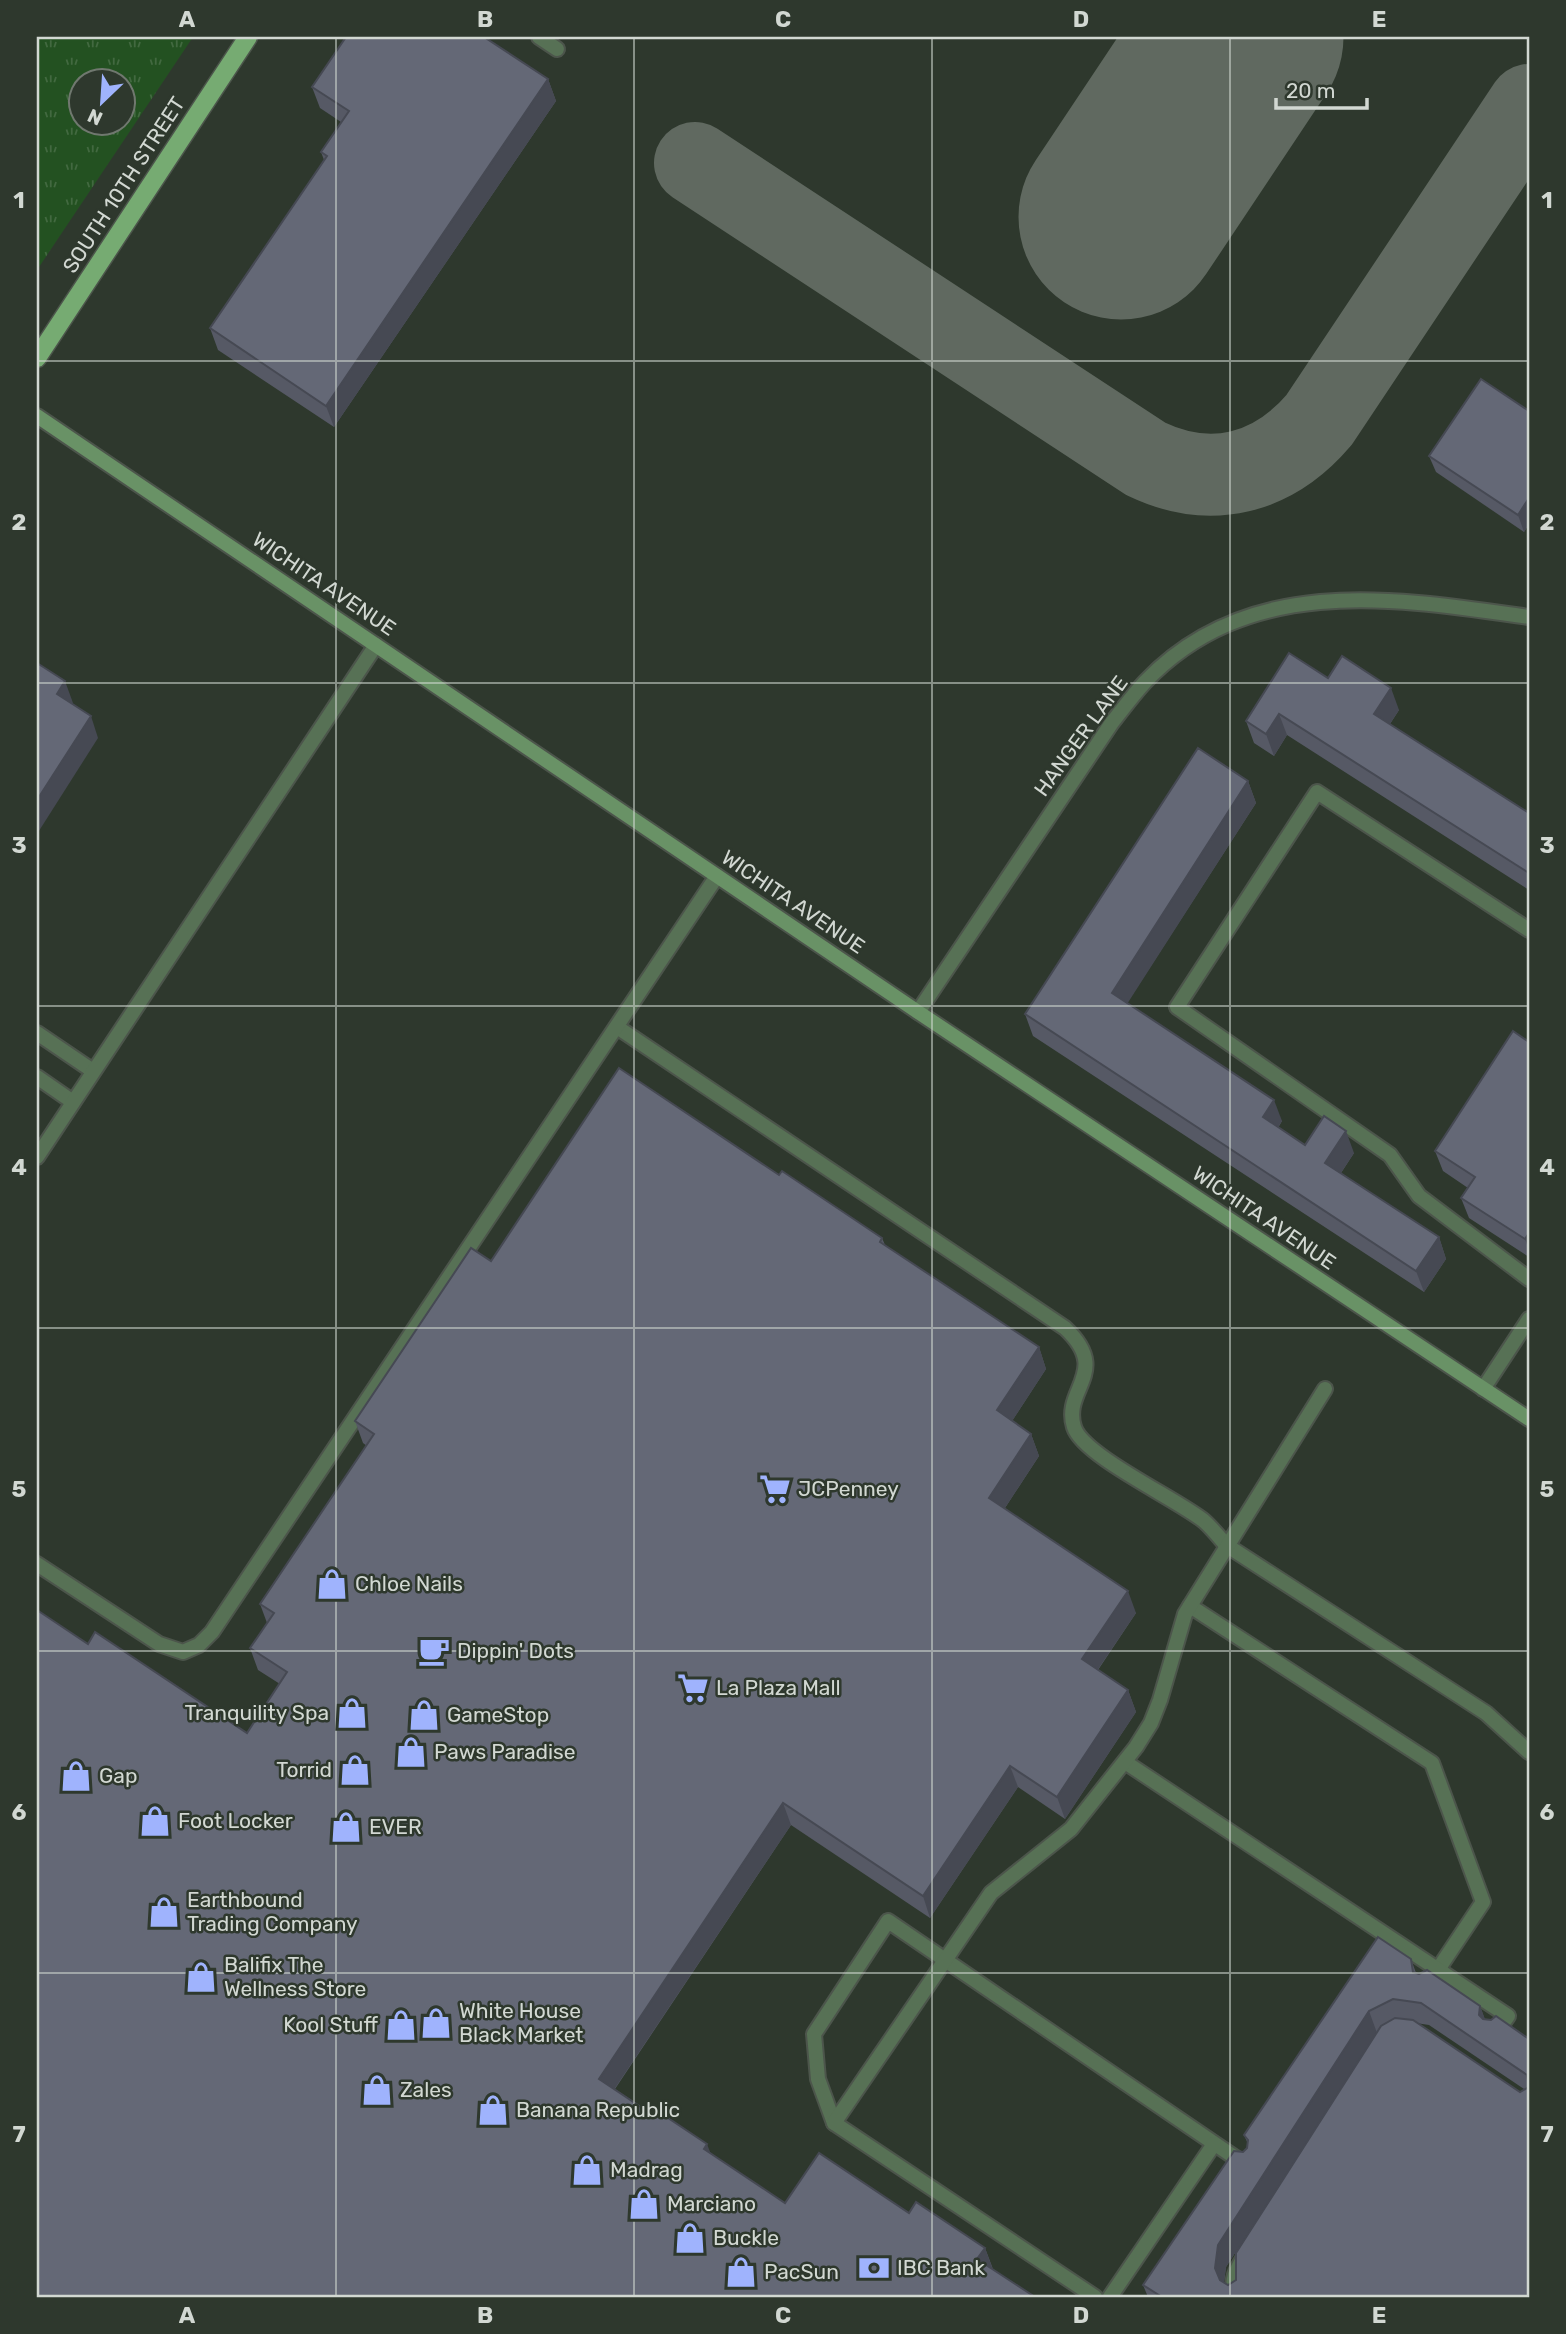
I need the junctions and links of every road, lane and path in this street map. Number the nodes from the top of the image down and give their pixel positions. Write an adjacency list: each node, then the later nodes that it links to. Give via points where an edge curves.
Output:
1 (248, 37): 4 (main road, SOUTH 10TH STREET)
2 (538, 37): 3 (street)
3 (557, 49)
4 (37, 358)
5 (37, 416): 7 (main road, WICHITA AVENUE)
6 (1529, 617): 10 (street, HANGER LANE, via 1410,600 1334,599 1267,609 1200,639 1146,681 1111,724)
7 (376, 645): 8 (main road, WICHITA AVENUE); 13 (street)
8 (717, 876): 10 (main road, WICHITA AVENUE); 11 (street)
9 (1529, 930): 17 (street, via 1317,792 1177,1007 1390,1155 1419,1196)
10 (918, 1012): 20 (main road, WICHITA AVENUE)
11 (617, 1027): 22 (street, via 1065,1328 1077,1339 1086,1367 1073,1414 1079,1437 1203,1521); 23 (street, via 199,1645 183,1652 159,1644)
12 (37, 1033): 13 (street)
13 (93, 1071): 15 (street)
14 (37, 1077): 15 (street)
15 (74, 1102): 16 (street)
16 (37, 1157)
17 (1529, 1279)
18 (1529, 1319): 20 (street)
19 (1325, 1389): 22 (street)
20 (1483, 1389): 21 (main road, WICHITA AVENUE)
21 (1529, 1419)
22 (1226, 1545): 24 (street); 25 (street, via 1486,1713)
23 (37, 1564)
24 (1190, 1606): 26 (street, via 1151,1723); 28 (street, via 1432,1763 1483,1902)
25 (1529, 1752)
26 (1125, 1762): 27 (street, via 1072,1829 991,1893); 28 (street)
27 (943, 1959): 31 (street); 31 (street, via 888,1921 814,2034 818,2079); 32 (street)
28 (1438, 1968): 29 (street); 30 (street, via 1508,2016)
29 (1427, 1986)
30 (1496, 2033)
31 (834, 2123): 35 (street)
32 (1214, 2144): 33 (street); 36 (street)
33 (1247, 2165)
34 (1256, 2237): 37 (street, via 1234,2272)
35 (1096, 2297)
36 (1110, 2297)
37 (1236, 2297)

